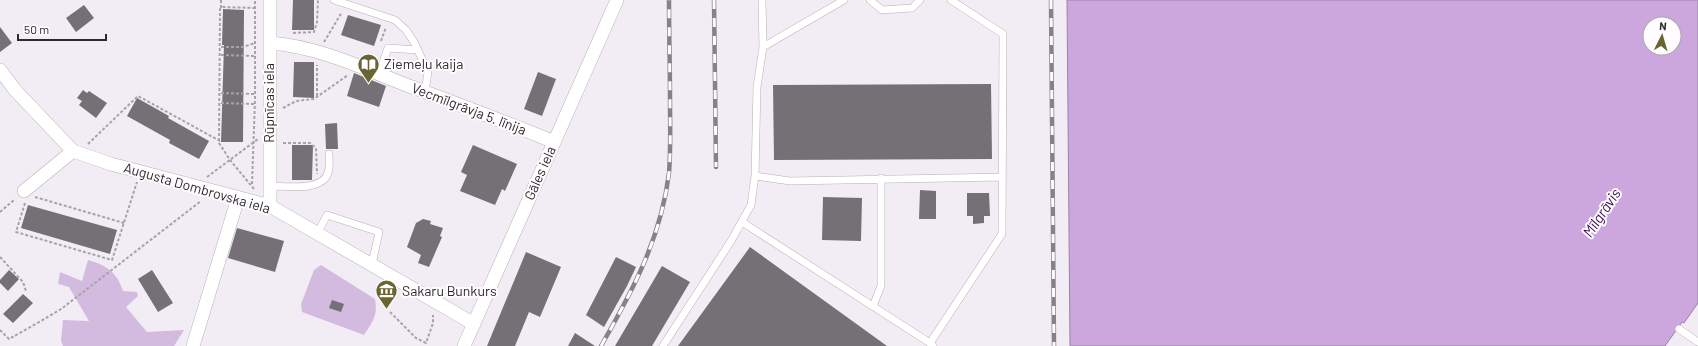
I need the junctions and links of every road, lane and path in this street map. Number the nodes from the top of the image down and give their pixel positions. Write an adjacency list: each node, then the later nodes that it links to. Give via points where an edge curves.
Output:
1 (221, 0): 14 (path)
2 (251, 0): 13 (path)
3 (255, 0): 13 (path)
4 (270, 0): 20 (street, Rūpnīcas iela)
5 (318, 0): 18 (path, via 314,32)
6 (334, 0): 24 (lane, via 395,20 406,30)
7 (617, 0): 40 (street, Gāles iela)
8 (762, 0): 23 (lane)
9 (844, 0): 23 (lane)
10 (870, 0): 11 (lane, via 882,10 912,8)
11 (920, 0)
12 (951, 0): 49 (lane, via 1003,34)
13 (255, 4): 15 (path)
14 (222, 8): 15 (path); 22 (path)
15 (255, 8): 19 (path)
16 (349, 14): 25 (path, via 341,11)
17 (380, 24): 21 (path, via 386,26)
18 (292, 33)
19 (255, 43): 22 (path, via 243,47); 27 (path)
20 (270, 43): 25 (street, Vecmīlgrāvja 5. līnija); 38 (street, Rūpnīcas iela)
21 (380, 45)
22 (221, 47): 26 (path)
23 (763, 47): 48 (lane, via 757,88)
24 (418, 50): 30 (lane, via 388,48); 31 (lane, via 428,72)
25 (318, 53): 28 (street, Vecmīlgrāvja 5. līnija); 34 (path)
26 (221, 55): 27 (path); 32 (path)
27 (255, 56): 33 (path)
28 (356, 66): 30 (street, Vecmīlgrāvja 5. līnija); 34 (path, via 354,71)
29 (0, 70): 43 (street, Augusta Dombrovska iela, via 15,90)
30 (379, 74): 31 (street, Vecmīlgrāvja 5. līnija)
31 (425, 92): 40 (street, Vecmīlgrāvja 5. līnija)
32 (221, 93): 33 (path); 35 (path)
33 (255, 94): 36 (path)
34 (317, 96): 37 (path, via 314,99 296,101)
35 (221, 103): 36 (path); 39 (path)
36 (255, 104): 41 (path)
37 (283, 108)
38 (269, 132): 41 (path); 53 (street, Rūpnīcas iela)
39 (220, 141): 43 (path, via 138,96 84,147); 45 (path)
40 (554, 142): 68 (street, Gāles iela)
41 (254, 143): 45 (path); 52 (path)
42 (283, 143): 51 (path, via 310,143 316,148 317,175)
43 (73, 151): 46 (street, Augusta Dombrovska iela); 56 (street)
44 (328, 154): 53 (lane, via 328,174 314,186)
45 (230, 160): 47 (path); 52 (path)
46 (140, 172): 54 (street, Augusta Dombrovska iela); 61 (path)
47 (211, 174)
48 (755, 176): 50 (lane, via 790,181); 60 (lane, via 751,205)
49 (1002, 177): 50 (lane); 73 (lane, via 1002,234)
50 (881, 178): 66 (lane, via 881,286)
51 (314, 179)
52 (252, 185): 55 (path)
53 (269, 186): 58 (street, Rūpnīcas iela)
54 (213, 191): 57 (street, Augusta Dombrovska iela); 70 (path, via 63,309 9,339)
55 (256, 191)
56 (26, 196): 59 (path); 61 (path); 61 (path, via 16,232 112,260)
57 (238, 198): 58 (street, Augusta Dombrovska iela); 74 (street)
58 (270, 206): 62 (street, Augusta Dombrovska iela)
59 (0, 212)
60 (742, 222): 66 (lane); 76 (lane)
61 (124, 223)
62 (318, 234): 64 (street, Augusta Dombrovska iela); 64 (lane, via 327,215 378,232)
63 (0, 257): 65 (path, via 23,282)
64 (372, 264): 68 (street, Augusta Dombrovska iela)
65 (26, 291)
66 (873, 306): 73 (lane)
67 (390, 312): 71 (path)
68 (474, 324): 75 (street, Gāles iela)
69 (1679, 329): 72 (lane)
70 (0, 330)
71 (416, 338)
72 (1698, 342)
73 (932, 345)
74 (193, 346)
75 (464, 346)
76 (663, 346)

